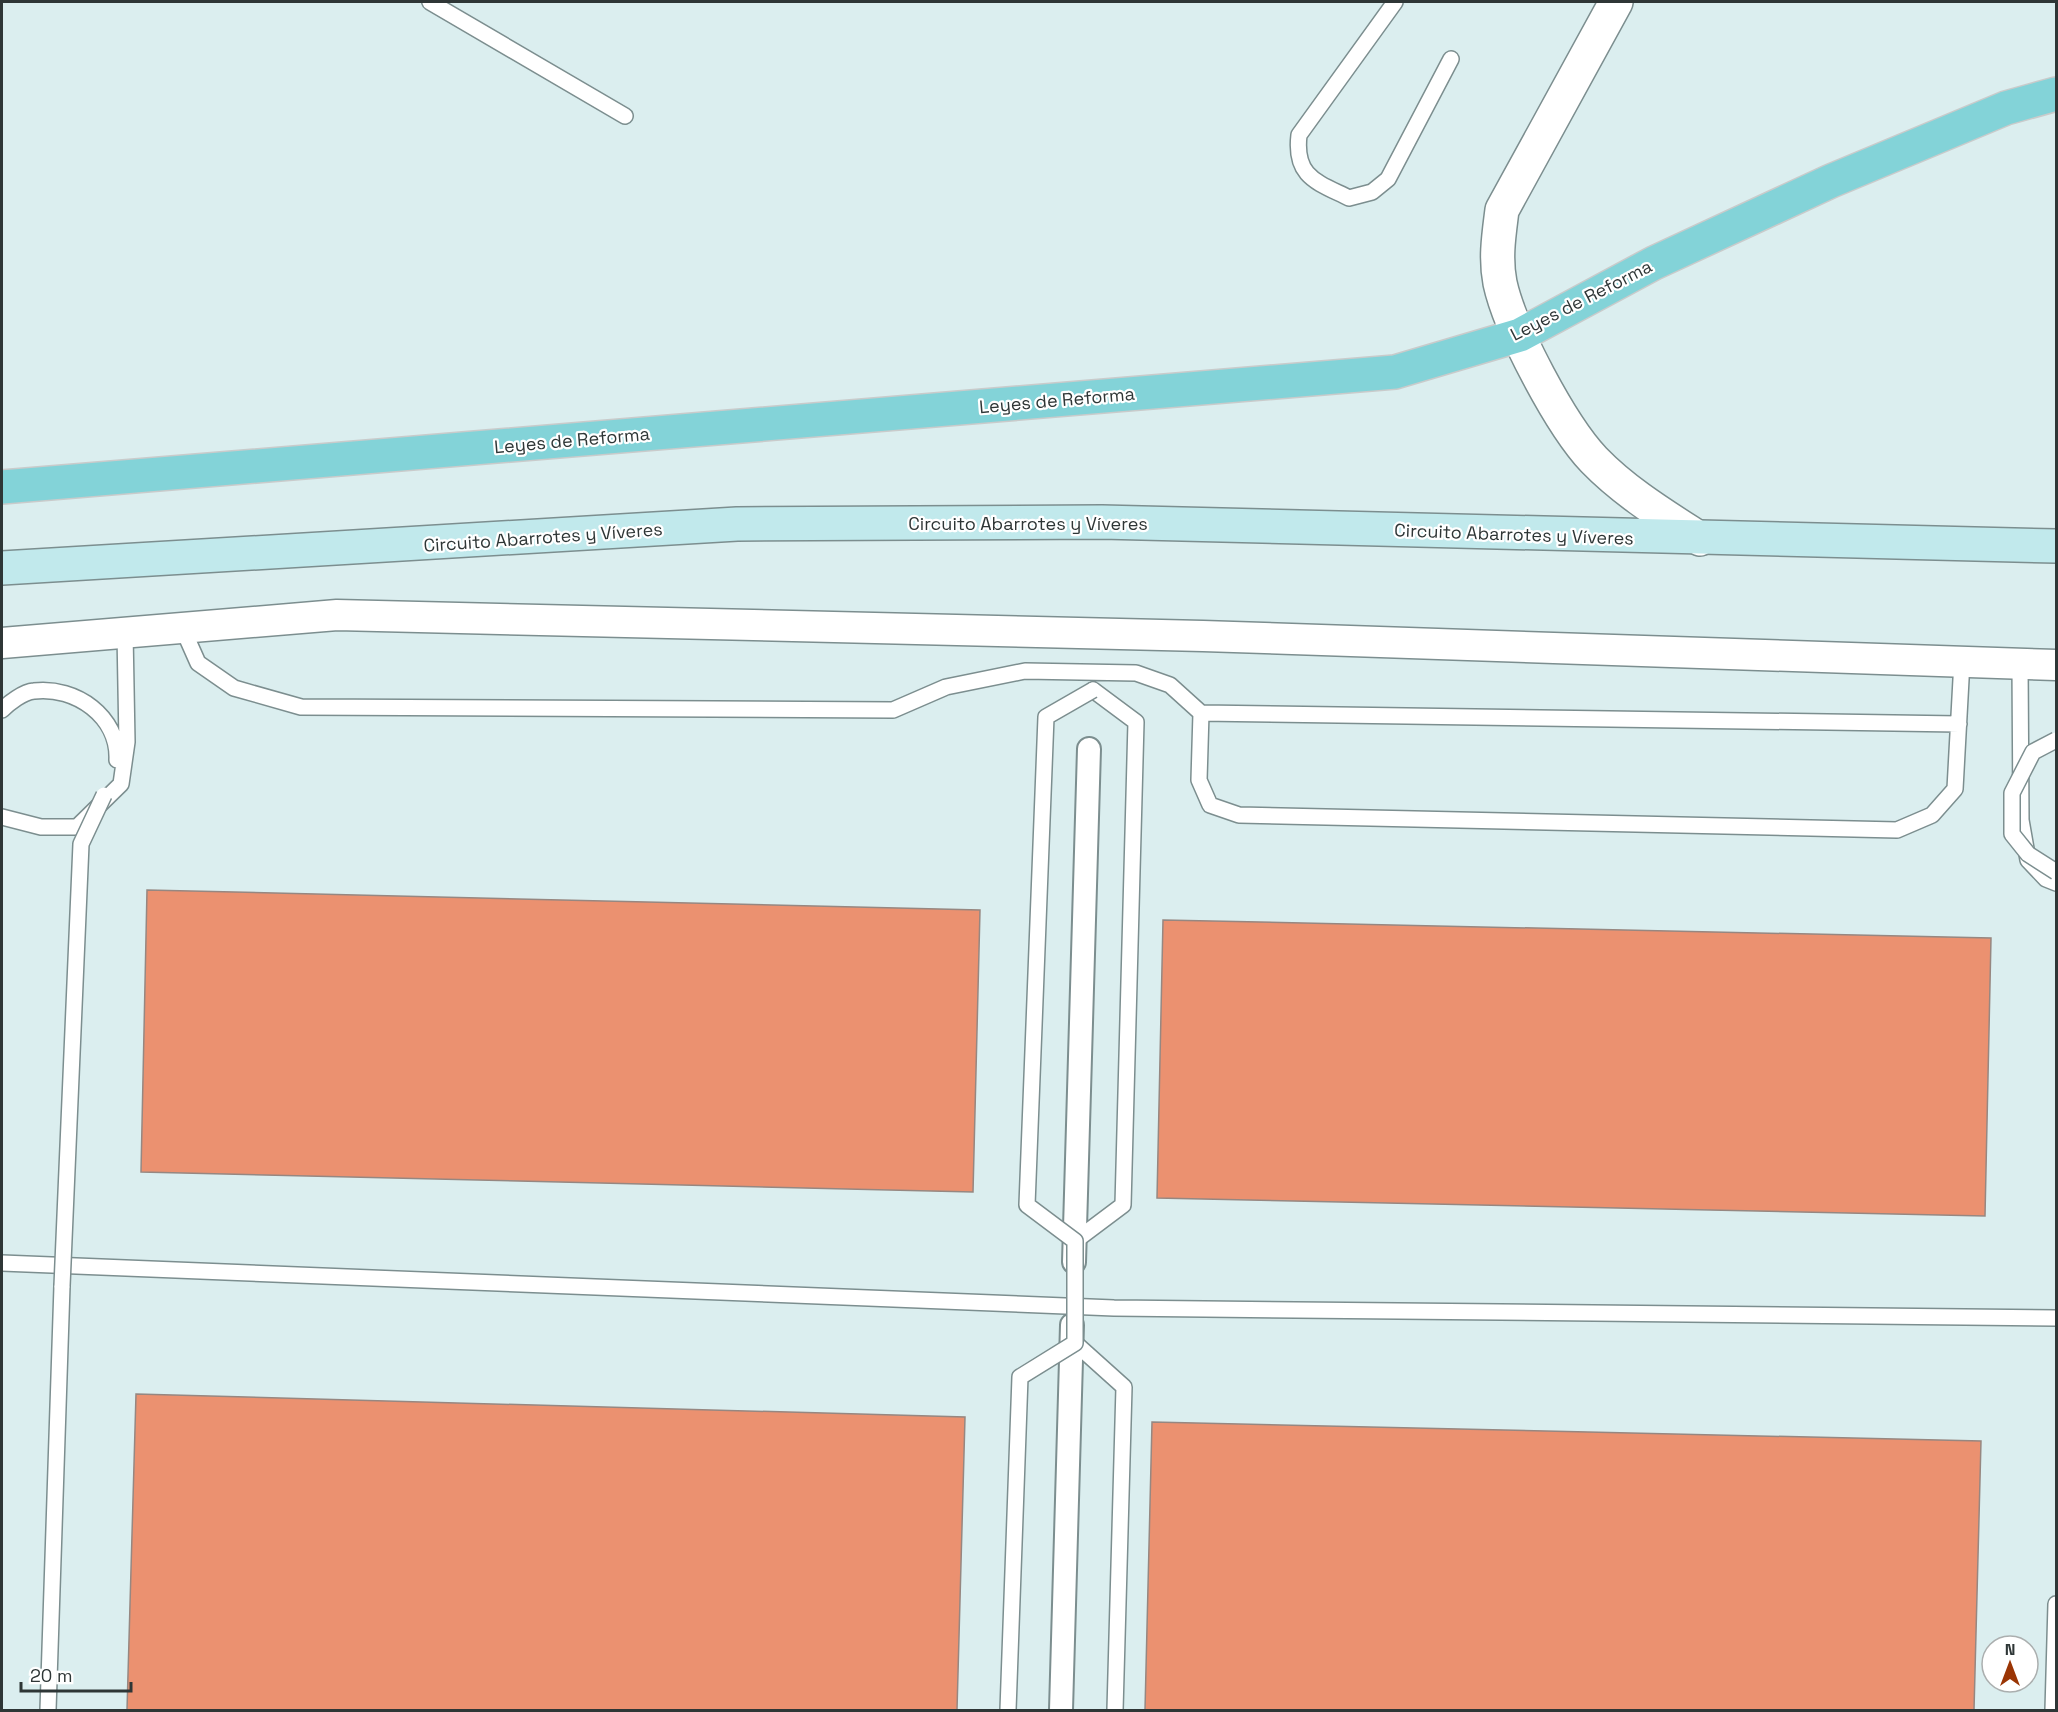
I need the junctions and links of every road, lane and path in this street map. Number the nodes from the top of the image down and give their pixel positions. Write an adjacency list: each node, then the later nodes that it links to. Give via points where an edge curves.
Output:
1 (430, 2): 6 (lane)
2 (1395, 2): 4 (lane, via 1299,135 1296,154 1311,179 1349,198 1372,192 1388,179)
3 (1616, 2): 7 (street, via 1502,210 1497,246 1500,283)
4 (1451, 59)
5 (2056, 94): 7 (main road, Leyes de Reforma, via 2006,108 1831,181 1654,263)
6 (626, 116)
7 (1520, 335): 8 (main road, Leyes de Reforma, via 1395,372); 9 (street, via 1560,415 1593,459 1634,497)
8 (2, 487)
9 (1700, 539): 10 (main road, Circuito Abarrotes y Víveres); 11 (main road, Circuito Abarrotes y Víveres, via 1102,522 737,524)
10 (2056, 546)
11 (2, 568)
12 (182, 627): 13 (street); 15 (street, via 337,615 1203,636); 19 (lane, via 198,663 234,688 301,707 893,710 946,687 1025,671 1136,673 1170,685)
13 (125, 633): 14 (street); 23 (lane, via 127,742 121,784 77,827 41,827)
14 (2, 643)
15 (1962, 661): 16 (street); 20 (lane)
16 (2020, 664): 17 (street); 25 (lane, via 2021,820 2028,860 2046,879)
17 (2056, 665)
18 (2, 710): 32 (lane, bridge, via 33,691 66,694 92,706 111,726 118,746 117,771 81,844)
19 (1201, 712): 20 (lane); 20 (lane, via 1199,780 1210,805 1239,815 1897,830 1932,815 1955,789)
20 (1959, 724)
21 (2056, 740): 24 (lane, bridge, via 2033,753 2012,793 2012,834 2028,854)
22 (1089, 749): 28 (street)
23 (2, 817)
24 (2056, 872)
25 (2056, 883)
26 (1076, 1240): 26 (lane, bridge, via 1122,1205 1123,1194 1136,722 1093,690 1046,717 1027,1205); 30 (lane, bridge)
27 (2, 1263): 28 (lane)
28 (1072, 1306): 29 (lane); 34 (street)
29 (2056, 1317)
30 (1076, 1343): 33 (lane, bridge, via 1020,1377); 35 (lane, via 1124,1388)
31 (2056, 1604): 36 (lane)
32 (48, 1710)
33 (1008, 1710)
34 (1061, 1710)
35 (1115, 1710)
36 (2053, 1710)

